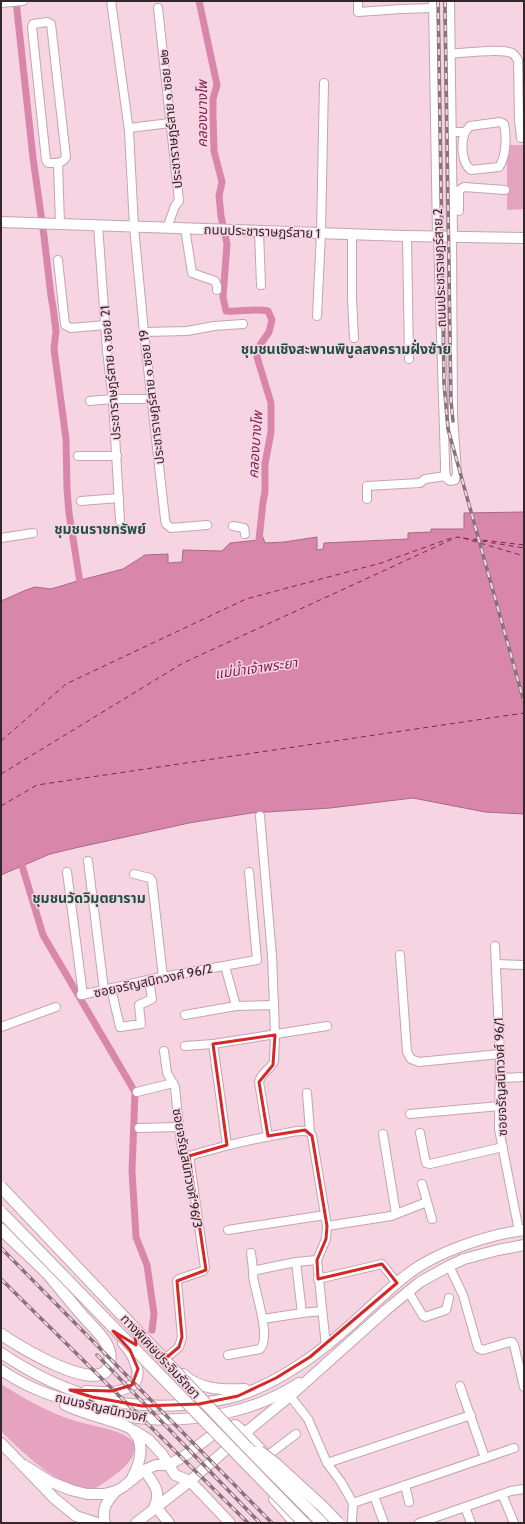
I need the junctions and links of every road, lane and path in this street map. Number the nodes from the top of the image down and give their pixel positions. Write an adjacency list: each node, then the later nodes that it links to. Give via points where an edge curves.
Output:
1 (17, 1): 4 (street)
2 (111, 1): 13 (street, ประชาราษฎร์สาย ๑ ซอย 19)
3 (358, 1): 5 (street, via 358,12)
4 (1, 3)
5 (434, 5): 6 (main road); 31 (main road, ถนนประชาราษฎร์สาย 2)
6 (449, 5): 8 (main road, ถนนประชาราษฎร์สาย 2)
7 (158, 8): 12 (street, ประชาราษฎร์สาย ๑ ซอย ๒๒)
8 (449, 54): 9 (street, via 508,52 514,54 518,60); 14 (main road, ถนนประชาราษฎร์สาย 2)
9 (521, 76): 11 (street)
10 (324, 83): 28 (street)
11 (522, 120): 16 (street)
12 (170, 123): 13 (street); 25 (street, ประชาราษฎร์สาย ๑ ซอย ๒๒, via 179,201)
13 (129, 128): 24 (street, ประชาราษฎร์สาย ๑ ซอย 19)
14 (450, 132): 15 (street); 19 (main road, ถนนประชาราษฎร์สาย 2)
15 (465, 132): 15 (street, via 463,145 467,168 471,170 499,167 504,154 504,124 500,122 470,126)
16 (522, 138)
17 (58, 163): 17 (street, via 63,162 66,157 51,24 48,22 33,24 32,27 46,160 48,163); 22 (street)
18 (505, 190): 19 (street, via 468,187)
19 (454, 192): 20 (street); 32 (main road, ถนนประชาราษฎร์สาย 2)
20 (459, 211)
21 (1, 222): 22 (main road, ถนนประชาราษฎร์สาย 1)
22 (60, 224): 23 (main road, ถนนประชาราษฎร์สาย 1)
23 (98, 225): 24 (main road, ถนนประชาราษฎร์สาย 1); 39 (street, ประชาราษฎร์สาย ๑ ซอย 21)
24 (134, 227): 25 (main road, ถนนประชาราษฎร์สาย 1); 40 (street, ประชาราษฎร์สาย ๑ ซอย 19)
25 (167, 228): 26 (main road, ถนนประชาราษฎร์สาย 1)
26 (185, 228): 27 (main road, ถนนประชาราษฎร์สาย 1); 36 (street, via 192,273 215,281)
27 (259, 231): 28 (main road, ถนนประชาราษฎร์สาย 1); 35 (street)
28 (321, 233): 29 (main road, ถนนประชาราษฎร์สาย 1); 37 (street)
29 (352, 234): 30 (main road, ถนนประชาราษฎร์สาย 1); 41 (street)
30 (407, 236): 31 (main road, ถนนประชาราษฎร์สาย 1); 42 (street)
31 (438, 237): 32 (main road, ถนนประชาราษฎร์สาย 1); 48 (street, ถนนประชาราษฎร์สาย 2)
32 (452, 237): 33 (main road, ถนนประชาราษฎร์สาย 1); 48 (street, ถนนประชาราษฎร์สาย 2, via 453,416 457,473 452,481 447,480)
33 (524, 238)
34 (58, 260): 39 (street, via 65,324 71,328)
35 (261, 285)
36 (217, 290)
37 (317, 316)
38 (243, 324): 40 (street, via 187,331)
39 (105, 325): 43 (street, ประชาราษฎร์สาย ๑ ซอย 21)
40 (144, 332): 44 (street, ประชาราษฎร์สาย ๑ ซอย 19)
41 (354, 338)
42 (409, 360)
43 (113, 399): 44 (street); 45 (street); 47 (street, ประชาราษฎร์สาย ๑ ซอย 21)
44 (151, 399): 53 (street, ประชาราษฎร์สาย ๑ ซอย 19, via 166,524 171,528)
45 (90, 401)
46 (78, 456): 47 (street)
47 (117, 456): 49 (street, ประชาราษฎร์สาย ๑ ซอย 21)
48 (446, 476): 50 (street, via 425,479 420,483 368,486)
49 (119, 498): 51 (street); 52 (street, ประชาราษฎร์สาย ๑ ซอย 21)
50 (366, 499)
51 (81, 501)
52 (120, 521)
53 (207, 525)
54 (233, 526): 56 (street, via 244,528)
55 (33, 532): 57 (street)
56 (245, 534)
57 (1, 538)
58 (260, 816): 72 (street)
59 (88, 860): 70 (street)
60 (67, 872): 70 (street, ซอยจรัญสนิทวงศ์ 96/2, via 82,995)
61 (249, 872): 67 (street, via 257,960)
62 (134, 874): 68 (street, via 150,878 152,881)
63 (495, 946): 65 (street, ซอยจรัญสนิทวงศ์ 96/1)
64 (400, 955): 82 (street, via 407,1052 411,1059 419,1062)
65 (496, 964): 66 (street); 82 (street, ซอยจรัญสนิทวงศ์ 96/1)
66 (524, 965)
67 (225, 966): 68 (street, ซอยจรัญสนิทวงศ์ 96/2); 73 (street, ซอยจรัญสนิทวงศ์ 96/2)
68 (163, 977): 69 (street, ซอยจรัญสนิทวงศ์ 96/2)
69 (149, 980): 70 (street, ซอยจรัญสนิทวงศ์ 96/2); 71 (street, via 152,999 139,1005 141,1024 120,1027)
70 (104, 990)
71 (113, 997)
72 (274, 1005): 73 (street); 78 (street)
73 (236, 1006): 75 (street)
74 (56, 1007): 77 (street)
75 (185, 1015)
76 (327, 1026): 78 (street)
77 (1, 1027)
78 (275, 1035): 79 (street); 95 (street, via 273,1065 260,1076 259,1082)
79 (213, 1044): 80 (street); 96 (street)
80 (185, 1046)
81 (164, 1051): 85 (street, ซอยจรัญสนิทวงศ์ 96/3, via 166,1072)
82 (500, 1054): 84 (street, ซอยจรัญสนิทวงศ์ 96/1)
83 (524, 1077): 84 (street)
84 (500, 1078): 88 (street, ซอยจรัญสนิทวงศ์ 96/1)
85 (173, 1083): 86 (street); 90 (street, ซอยจรัญสนิทวงศ์ 96/3)
86 (137, 1092)
87 (307, 1093): 92 (street)
88 (500, 1106): 89 (street); 97 (street, ซอยจรัญสนิทวงศ์ 96/1, via 499,1129)
89 (410, 1114)
90 (179, 1127): 91 (street); 98 (street, ซอยจรัญสนิทวงศ์ 96/3, via 184,1154)
91 (139, 1128)
92 (310, 1132): 95 (street, via 304,1130); 104 (street)
93 (383, 1134): 103 (street)
94 (420, 1134): 97 (street, via 426,1163 430,1164)
95 (268, 1137): 96 (street)
96 (227, 1145): 98 (street)
97 (503, 1147): 109 (street, ซอยจรัญสนิทวงศ์ 96/1)
98 (189, 1156): 129 (street, ซอยจรัญสนิทวงศ์ 96/3, via 205,1268 177,1281 182,1337 179,1347)
99 (422, 1184): 101 (street)
100 (1, 1189): 123 (main road, ถนนจรัญสนิทวงศ์, via 33,1218); 141 (highway, ทางพิเศษประจิมรัถยา, bridge)
101 (427, 1202): 103 (street); 105 (street)
102 (1, 1212): 124 (main road, ถนนจรัญสนิทวงศ์, via 18,1234); 172 (highway, ทางพิเศษประจิมรัถยา, bridge)
103 (396, 1214): 106 (street)
104 (325, 1215): 106 (street); 108 (street)
105 (432, 1219)
106 (327, 1226): 112 (street, via 326,1239)
107 (1, 1228): 125 (highway, via 47,1273 106,1343 111,1358 105,1373 96,1376 71,1371 42,1359)
108 (228, 1230)
109 (521, 1231): 117 (main road, ถนนจรัญสนิทวงศ์, via 466,1244 442,1254)
110 (524, 1246): 114 (main road, ถนนจรัญสนิทวงศ์, via 483,1254)
111 (251, 1253): 115 (street)
112 (317, 1260): 113 (street); 116 (street)
113 (296, 1262): 115 (street); 121 (street)
114 (449, 1266): 118 (main road, ถนนจรัญสนิทวงศ์); 133 (street, via 462,1295 478,1348 483,1350 512,1342)
115 (254, 1272): 122 (street)
116 (318, 1279): 117 (street, via 382,1264); 120 (street)
117 (397, 1283): 126 (main road, ถนนจรัญสนิทวงศ์)
118 (408, 1291): 119 (street, via 425,1317 446,1310); 131 (main road, ถนนจรัญสนิทวงศ์)
119 (449, 1298)
120 (322, 1311): 121 (street); 126 (street)
121 (302, 1313): 122 (street)
122 (263, 1319): 128 (street, via 262,1346)
123 (134, 1324): 124 (main road, via 133,1338 125,1338); 129 (main road, ถนนจรัญสนิทวงศ์)
124 (113, 1331): 135 (main road, ถนนจรัญสนิทวงศ์, via 130,1350 138,1369 132,1385 112,1391)
125 (1, 1334)
126 (326, 1346): 134 (main road, ถนนจรัญสนิทวงศ์, via 294,1368)
127 (1, 1353): 135 (main road, ถนนจรัญสนิทวงศ์)
128 (228, 1356)
129 (166, 1358): 134 (main road, ถนนจรัญสนิทวงศ์, via 190,1380 199,1384 221,1390)
130 (1, 1370): 136 (main road, ถนนจรัญสนิทวงศ์, via 33,1390)
131 (317, 1371): 136 (main road, ถนนจรัญสนิทวงศ์, via 295,1385 247,1408 179,1419 146,1419); 137 (main road, ถนนจรัญสนิทวงศ์)
132 (460, 1386): 138 (street)
133 (524, 1387)
134 (255, 1388): 135 (main road, ถนนจรัญสนิทวงศ์, via 238,1396 199,1404 142,1406 92,1398)
135 (70, 1390)
136 (50, 1396): 139 (main road, via 72,1408)
137 (290, 1396): 141 (main road, ถนนจรัญสนิทวงศ์, via 256,1424); 147 (street, via 308,1419)
138 (471, 1415): 146 (street); 147 (street)
139 (131, 1429): 149 (main road, via 149,1440); 153 (main road, via 139,1440 141,1456)
140 (296, 1434): 145 (street)
141 (248, 1440): 144 (main road, ถนนจรัญสนิทวงศ์); 145 (main road); 149 (main road, via 235,1425 202,1441 183,1457); 173 (highway, ทางพิเศษประจิมรัถยา, bridge); 175 (highway, bridge)
142 (1, 1443): 148 (main road)
143 (514, 1448): 146 (street)
144 (220, 1454): 151 (main road, ถนนจรัญสนิทวงศ์); 159 (main road, via 236,1458)
145 (267, 1456): 152 (main road)
146 (485, 1458): 154 (street)
147 (327, 1463): 161 (street)
148 (24, 1465): 156 (main road, via 51,1482 71,1490 94,1494); 166 (main road, via 55,1499 76,1516)
149 (168, 1465): 150 (main road, via 156,1465); 151 (main road, via 175,1475)
150 (144, 1470): 153 (main road); 163 (main road, via 157,1490)
151 (190, 1481): 163 (main road, ถนนจรัญสนิทวงศ์); 170 (main road)
152 (292, 1481): 159 (main road); 174 (main road)
153 (130, 1482): 156 (main road)
154 (405, 1485): 158 (street); 160 (street)
155 (524, 1489): 157 (street)
156 (116, 1491): 167 (main road, via 104,1508)
157 (502, 1494): 162 (street); 179 (street)
158 (374, 1496): 161 (street); 176 (street)
159 (274, 1500): 171 (main road)
160 (410, 1502)
161 (353, 1503): 164 (street)
162 (465, 1507): 165 (street); 178 (street)
163 (154, 1510): 168 (main road, ถนนจรัญสนิทวงศ์); 169 (main road)
164 (352, 1521)
165 (431, 1521): 177 (street)
166 (97, 1523)
167 (105, 1523)
168 (136, 1523)
169 (169, 1523)
170 (230, 1523)
171 (295, 1523)
172 (304, 1523)
173 (322, 1523)
174 (332, 1523)
175 (338, 1523)
176 (384, 1523)
177 (419, 1523)
178 (471, 1523)
179 (514, 1523)

